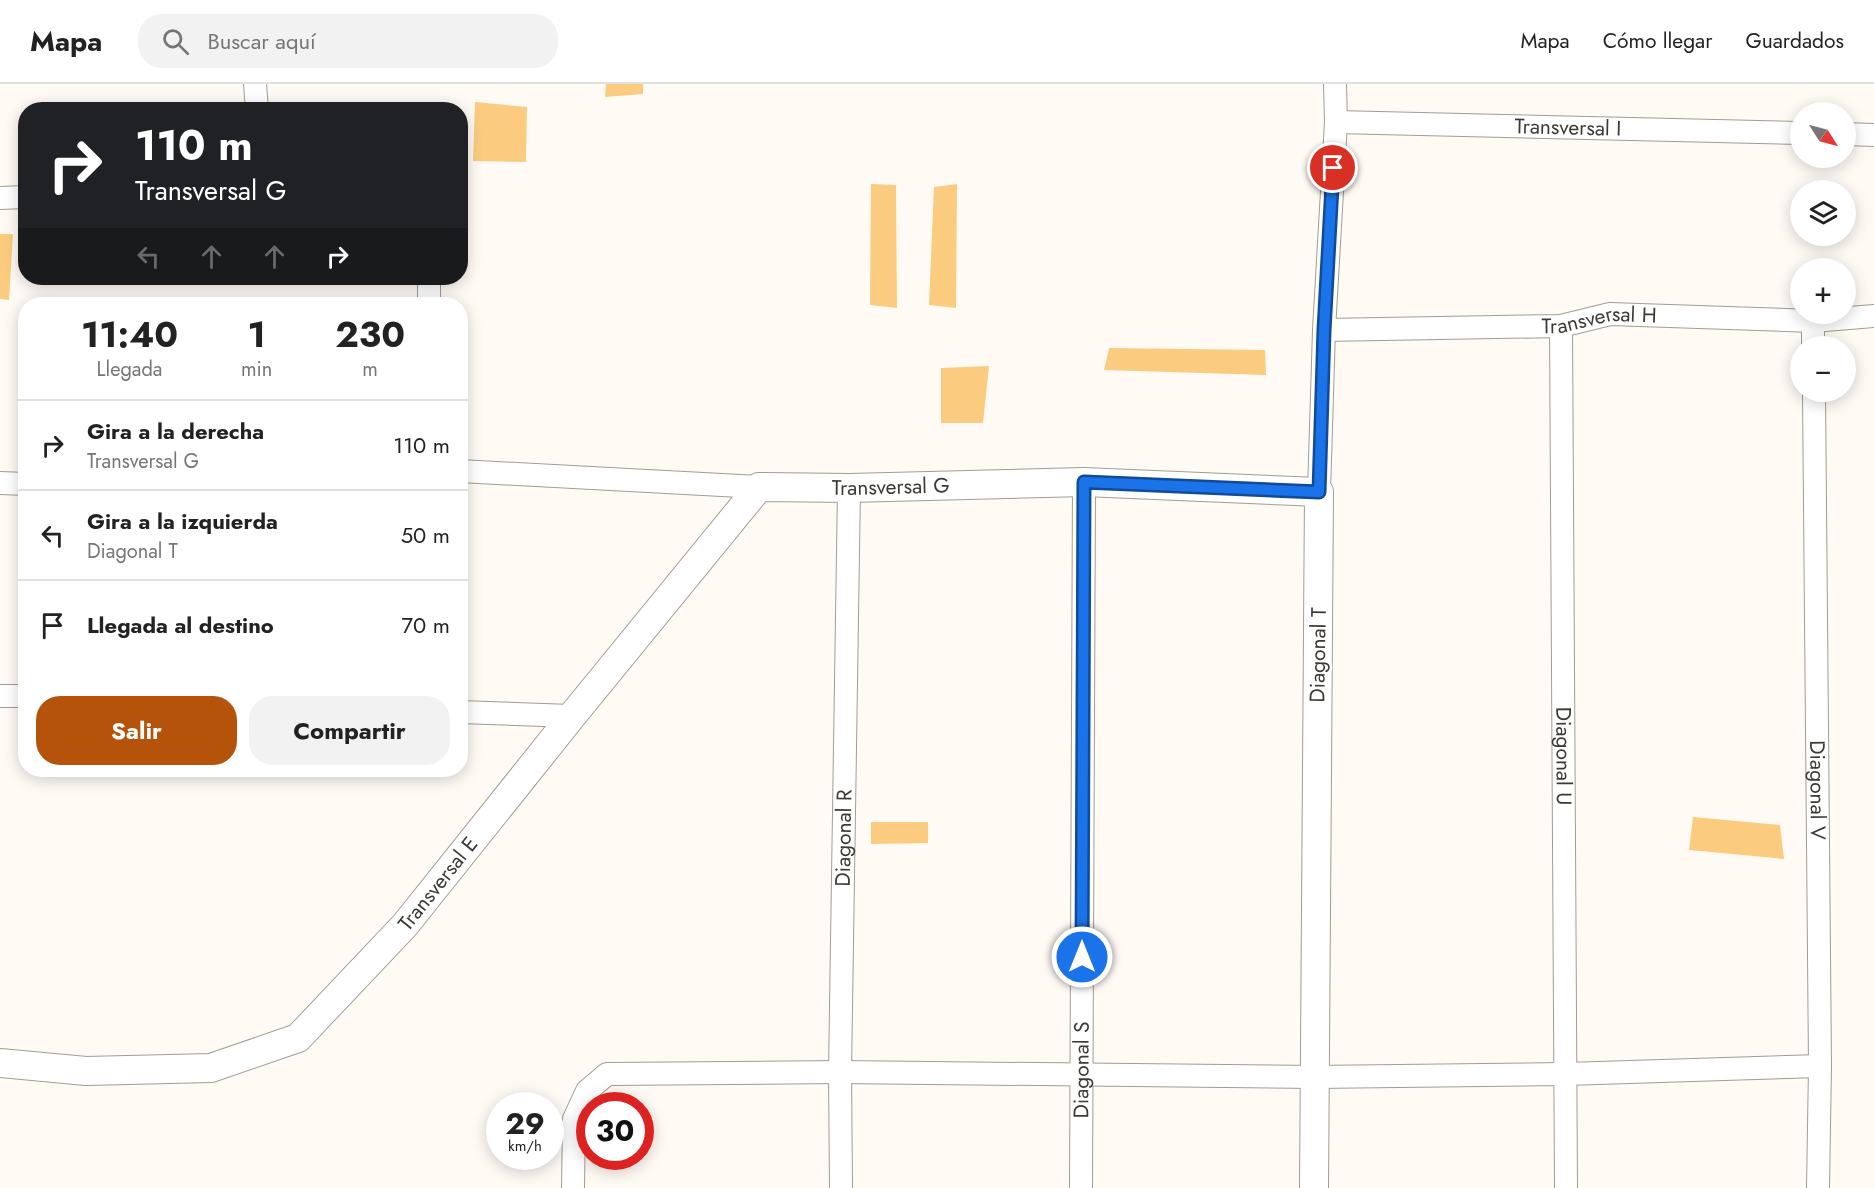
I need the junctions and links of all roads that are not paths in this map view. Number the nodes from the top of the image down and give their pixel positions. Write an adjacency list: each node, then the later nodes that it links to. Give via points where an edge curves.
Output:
1 (255, 84): 3 (street)
2 (1335, 84): 4 (street, Diagonal T)
3 (256, 102)
4 (1336, 122): 5 (street, Transversal I); 14 (street, Diagonal T)
5 (1790, 133)
6 (1856, 134): 7 (street)
7 (1874, 135)
8 (18, 197): 9 (street)
9 (0, 198)
10 (1874, 316): 11 (street, Transversal H)
11 (1856, 317)
12 (1790, 320): 13 (street, Transversal H, via 1610,314)
13 (1561, 326): 14 (street, Transversal H); 30 (street, Diagonal U)
14 (1324, 330): 22 (street, Diagonal T)
15 (1814, 402): 28 (street, Diagonal V)
16 (468, 471): 20 (street, Transversal G)
17 (1084, 482): 21 (street, Transversal G); 22 (street, Transversal G); 31 (street, Diagonal S)
18 (0, 483): 19 (street)
19 (18, 484)
20 (759, 487): 21 (street, Transversal G); 26 (street, Transversal E)
21 (849, 488): 29 (street, Diagonal R)
22 (1319, 492): 32 (street, Diagonal T)
23 (0, 696): 24 (street)
24 (18, 696)
25 (468, 712): 26 (street)
26 (572, 716): 27 (street, Transversal E, via 405,925 298,1038 211,1068 86,1071)
27 (0, 1063)
28 (1820, 1066): 30 (street); 38 (street, Diagonal V)
29 (840, 1072): 31 (street); 33 (street, via 607,1074 587,1091 574,1119); 34 (street, Diagonal R)
30 (1566, 1074): 32 (street); 37 (street, Diagonal U)
31 (1082, 1076): 32 (street); 35 (street, Diagonal S)
32 (1314, 1077): 36 (street, Diagonal T)
33 (573, 1188)
34 (841, 1188)
35 (1081, 1188)
36 (1314, 1188)
37 (1566, 1188)
38 (1818, 1188)

